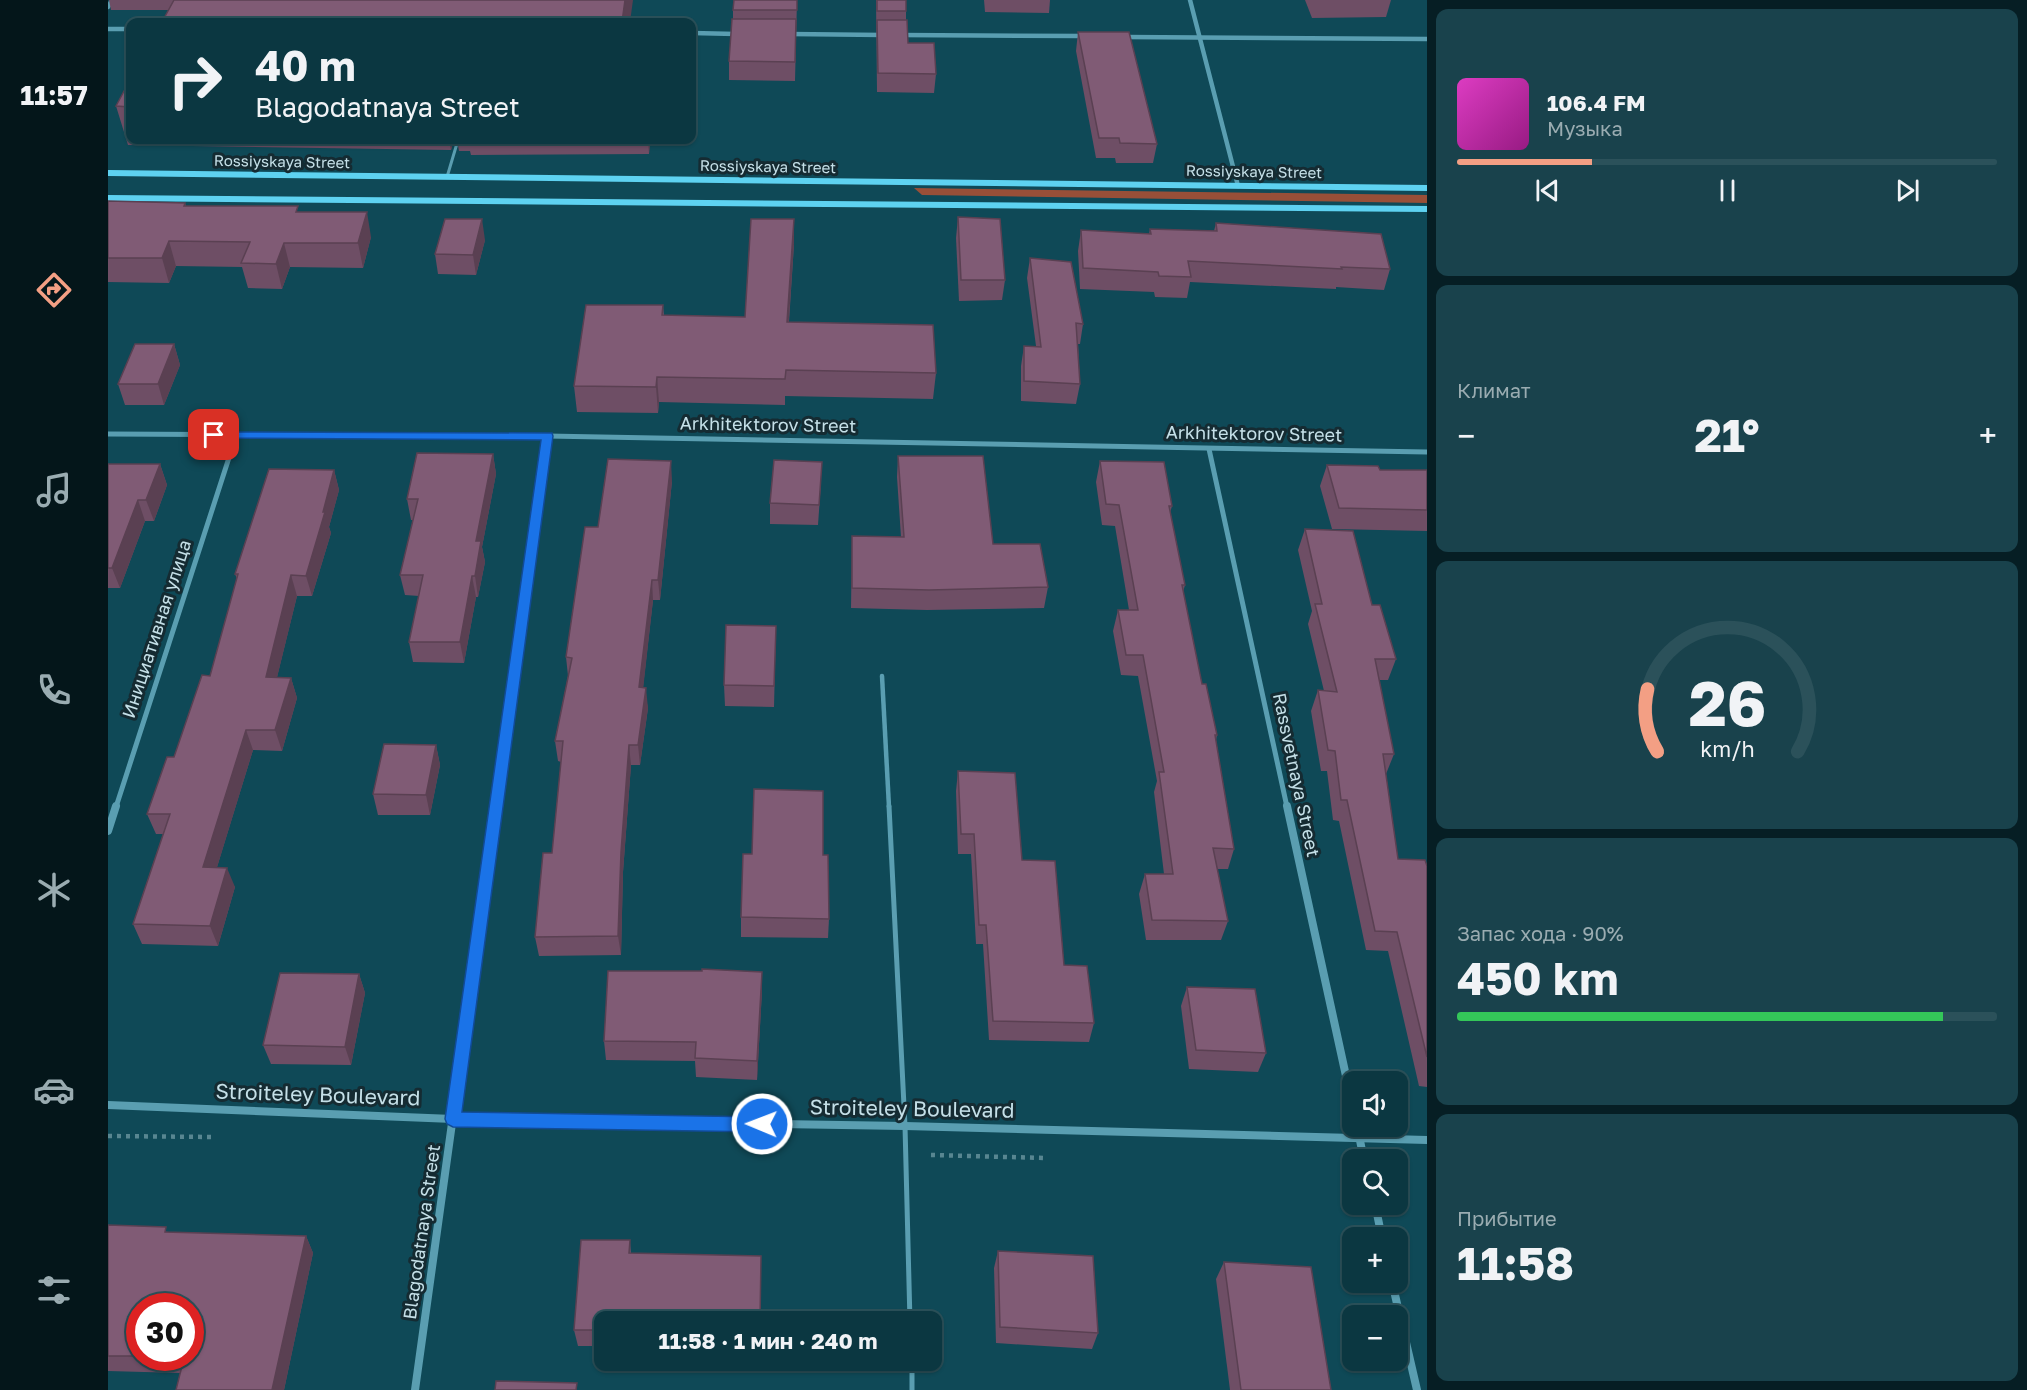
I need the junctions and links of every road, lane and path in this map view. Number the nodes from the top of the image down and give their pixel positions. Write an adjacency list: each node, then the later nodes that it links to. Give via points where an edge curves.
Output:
1 (112, 0): 3 (street)
2 (1190, 0): 11 (street)
3 (108, 7)
4 (108, 29): 5 (street)
5 (126, 29)
6 (696, 33): 7 (street)
7 (739, 34)
8 (786, 34): 9 (street)
9 (1094, 37)
10 (1118, 37): 11 (street)
11 (1201, 37): 12 (street); 16 (street)
12 (1427, 39)
13 (457, 144): 15 (lane)
14 (108, 173): 15 (main road, Rossiyskaya Street)
15 (447, 177): 16 (main road, Rossiyskaya Street)
16 (1238, 186): 17 (main road, Rossiyskaya Street)
17 (1427, 188)
18 (108, 198): 19 (main road, Rossiyskaya Street)
19 (1427, 209)
20 (108, 434): 21 (street, Arkhitektorov Street)
21 (236, 436): 22 (street, Arkhitektorov Street); 26 (street, Инициативная улица)
22 (547, 436): 23 (street, Arkhitektorov Street); 29 (street, Blagodatnaya Street)
23 (1209, 449): 24 (street, Arkhitektorov Street); 27 (street, Rassvetnaya Street)
24 (1427, 452)
25 (882, 676): 30 (lane)
26 (108, 831)
27 (1345, 1071)
28 (108, 1105): 29 (street, Stroiteley Boulevard)
29 (453, 1119): 30 (street, Stroiteley Boulevard); 37 (street, Blagodatnaya Street)
30 (905, 1126): 31 (street, Stroiteley Boulevard); 35 (lane)
31 (1360, 1139): 32 (street, Stroiteley Boulevard); 33 (street)
32 (1427, 1140)
33 (1362, 1149)
34 (1395, 1293): 39 (street)
35 (910, 1311)
36 (912, 1371): 38 (lane)
37 (415, 1390)
38 (912, 1390)
39 (1417, 1390)

